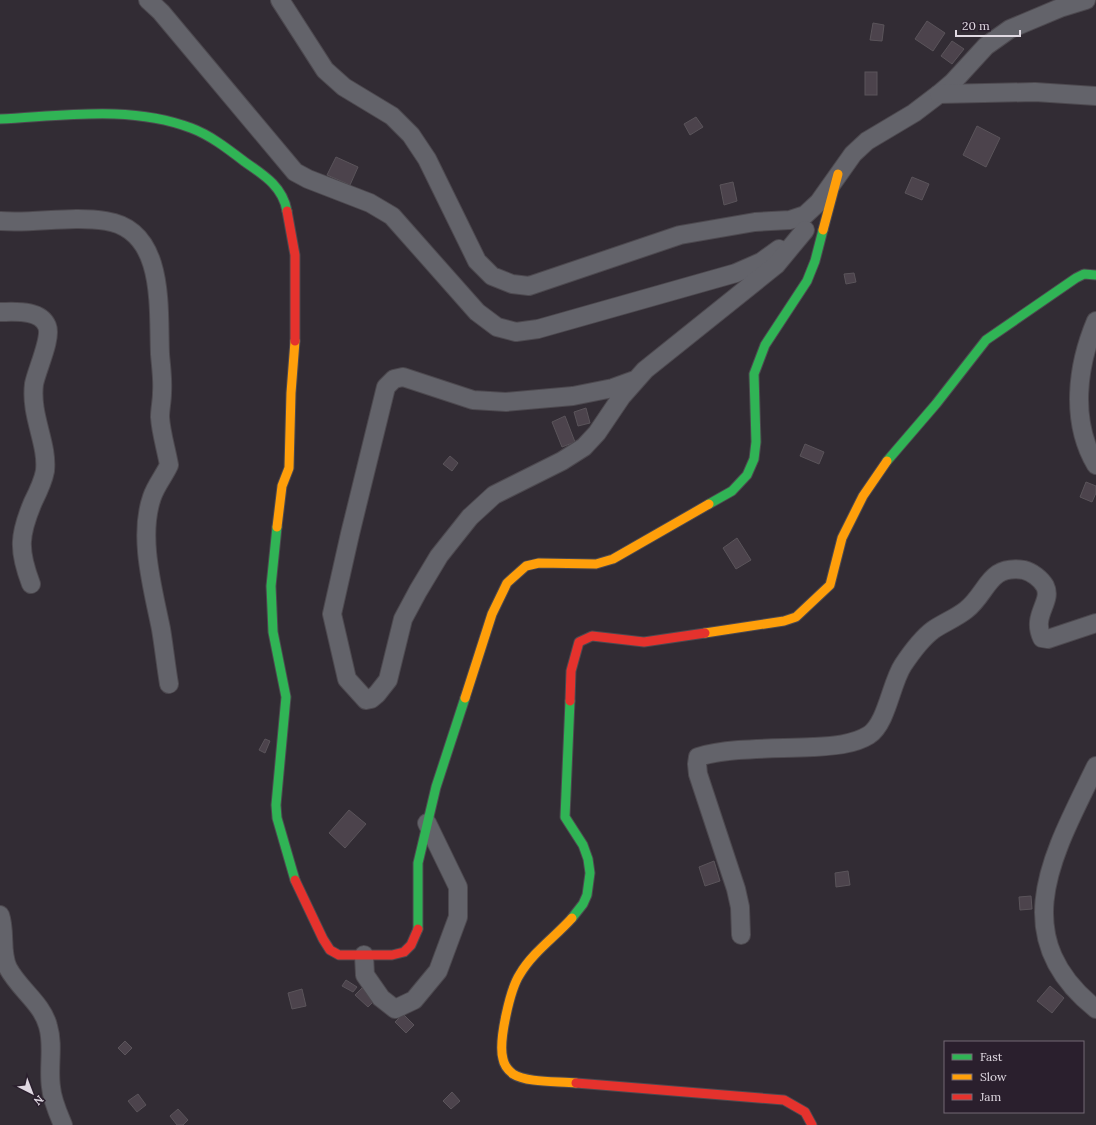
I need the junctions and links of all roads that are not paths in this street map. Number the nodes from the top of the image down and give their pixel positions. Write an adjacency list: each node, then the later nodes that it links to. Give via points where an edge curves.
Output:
1 (148, 0): 10 (street, via 161,12 295,172 370,203 392,216 477,312 497,327 516,332 538,329 736,273 761,262)
2 (280, 0): 7 (street, via 325,70 344,87 392,116 411,135 427,159 477,261 492,276 512,284 529,286 544,282 680,235 755,222 790,220 805,215 819,202)
3 (1086, 0): 4 (street, via 1010,29 986,46 954,82)
4 (939, 94): 5 (street, via 1035,92); 7 (street, via 914,113 867,141)
5 (1096, 96)
6 (0, 119): 23 (street, via 106,114 144,115 191,128 216,141 264,175 279,190 286,206 294,255 295,345 290,455 279,507 271,586 273,632 286,697 280,746 277,818 296,883 323,939 330,950 338,955)
7 (838, 174): 8 (street)
8 (830, 203): 10 (street); 20 (street, via 815,261 807,281 782,323 765,345 754,374 756,442 754,459 747,475 732,491 665,532 613,559 596,564 539,562 526,566 507,583 492,614 436,787)
9 (0, 221): 18 (street, via 106,220 121,225 133,234 147,250 154,267 160,310 161,432 169,464 151,497 147,547 148,574 161,630)
10 (805, 230): 14 (street, via 776,265 704,321)
11 (1096, 275): 26 (street, via 1084,274 1076,278 1003,326 971,357 941,398 896,449 863,496 842,538 830,585 796,617 644,642 592,636 579,642 575,653 571,671 565,817 568,826 587,851 587,894 584,903 519,974 510,998 500,1050 504,1061 512,1073 529,1080 784,1100 802,1107 811,1119)
12 (0, 312): 16 (street, via 39,316 46,325 48,335 37,370 33,394 45,471 21,539 22,553)
13 (1096, 321): 15 (street, via 1079,379 1079,407 1084,435)
14 (635, 380): 14 (street, via 584,446 562,461 494,495 454,534 403,619 388,680 377,694 366,700 347,679 332,614 386,387 394,379 403,377 473,400 506,402 574,396 613,388)
15 (1096, 466)
16 (31, 584)
17 (1096, 623): 22 (street, via 1048,639 1042,638 1038,631 1038,620 1047,598 1045,586 1036,575 1027,571 1012,568 1002,571 987,583 971,606 931,632 912,652 902,666 882,718 869,734 834,746 721,752 698,757 698,774 740,908)
18 (169, 684)
19 (1096, 766): 24 (street, via 1064,833 1052,865 1044,893 1043,916 1048,948 1065,978)
20 (427, 823): 23 (street, via 418,863 416,936 404,952 392,956); 23 (street, via 458,887 458,917 438,971 414,1000 395,1009 382,998 365,974)
21 (0, 915): 25 (street, via 3,956 9,969 47,1021 51,1040 50,1087)
22 (741, 935)
23 (364, 955)
24 (1096, 1009)
25 (63, 1125)
26 (812, 1125)

